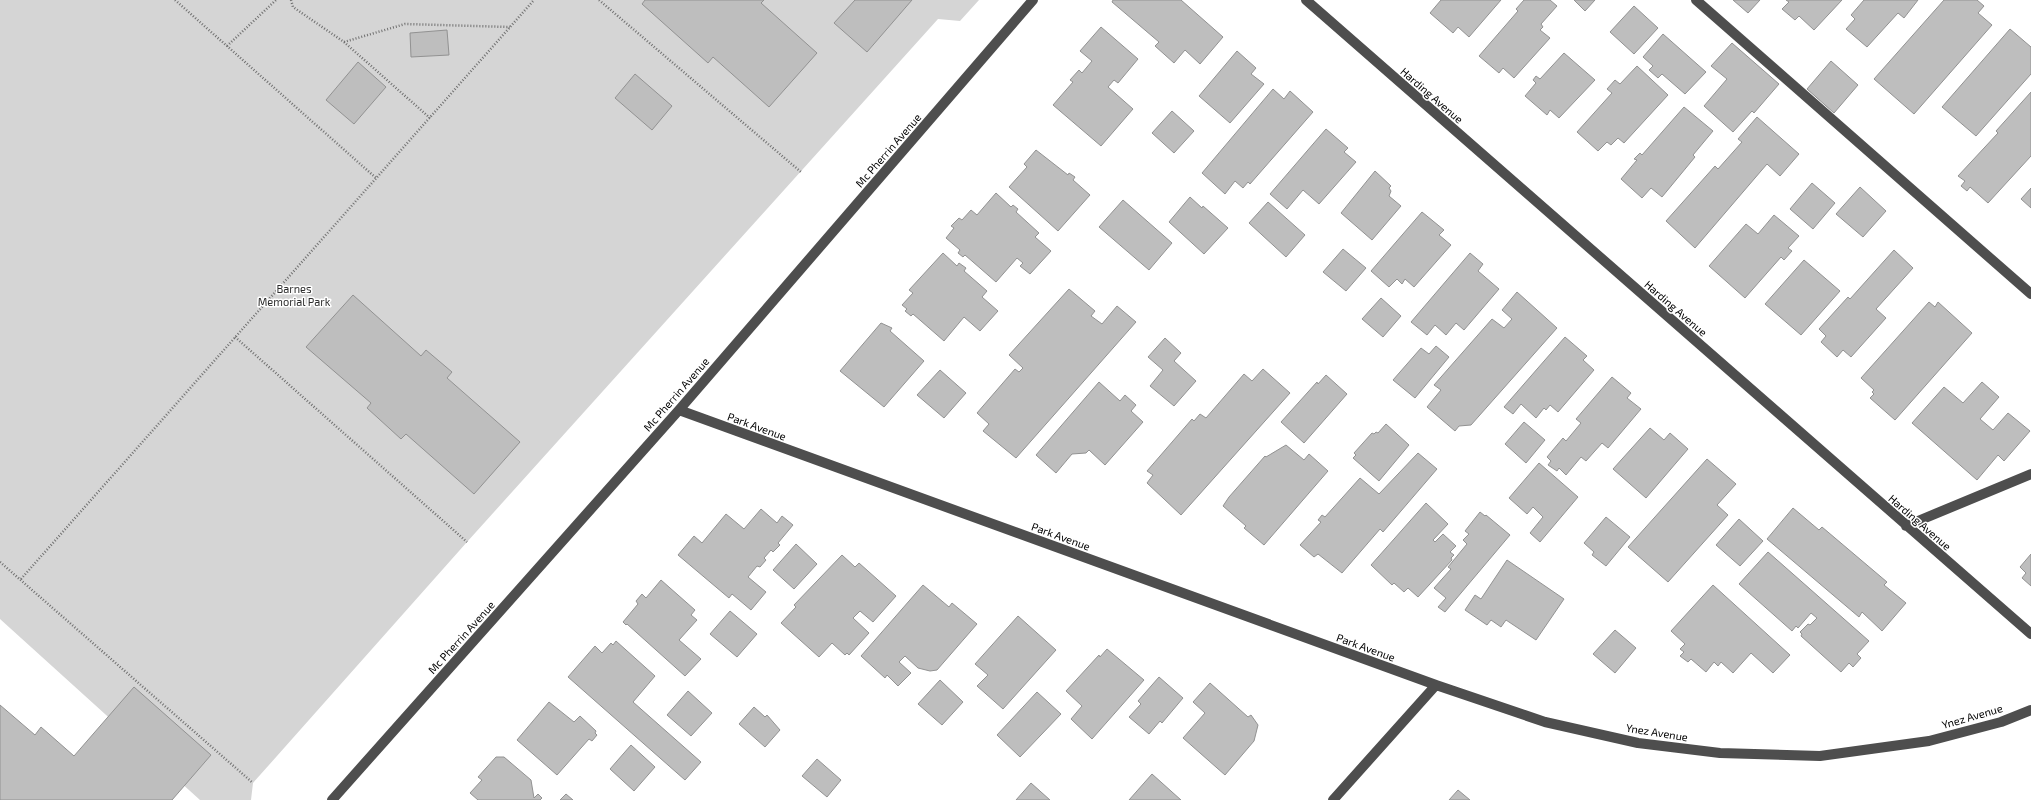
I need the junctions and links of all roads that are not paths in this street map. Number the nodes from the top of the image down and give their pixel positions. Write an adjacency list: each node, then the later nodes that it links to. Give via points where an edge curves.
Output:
1 (1033, 0): 5 (street, Mc Pherrin Avenue)
2 (1306, 0): 7 (street, Harding Avenue)
3 (1696, 0): 4 (street)
4 (2031, 294)
5 (679, 410): 9 (street, Park Avenue); 11 (street, Mc Pherrin Avenue)
6 (2031, 474): 7 (street)
7 (1906, 526): 8 (street, Harding Avenue)
8 (2031, 634)
9 (1436, 685): 10 (street, Ynez Avenue, via 1545,722 1638,743 1720,753 1820,756 1929,741 2001,722); 12 (street)
10 (2031, 710)
11 (332, 800)
12 (1333, 800)

